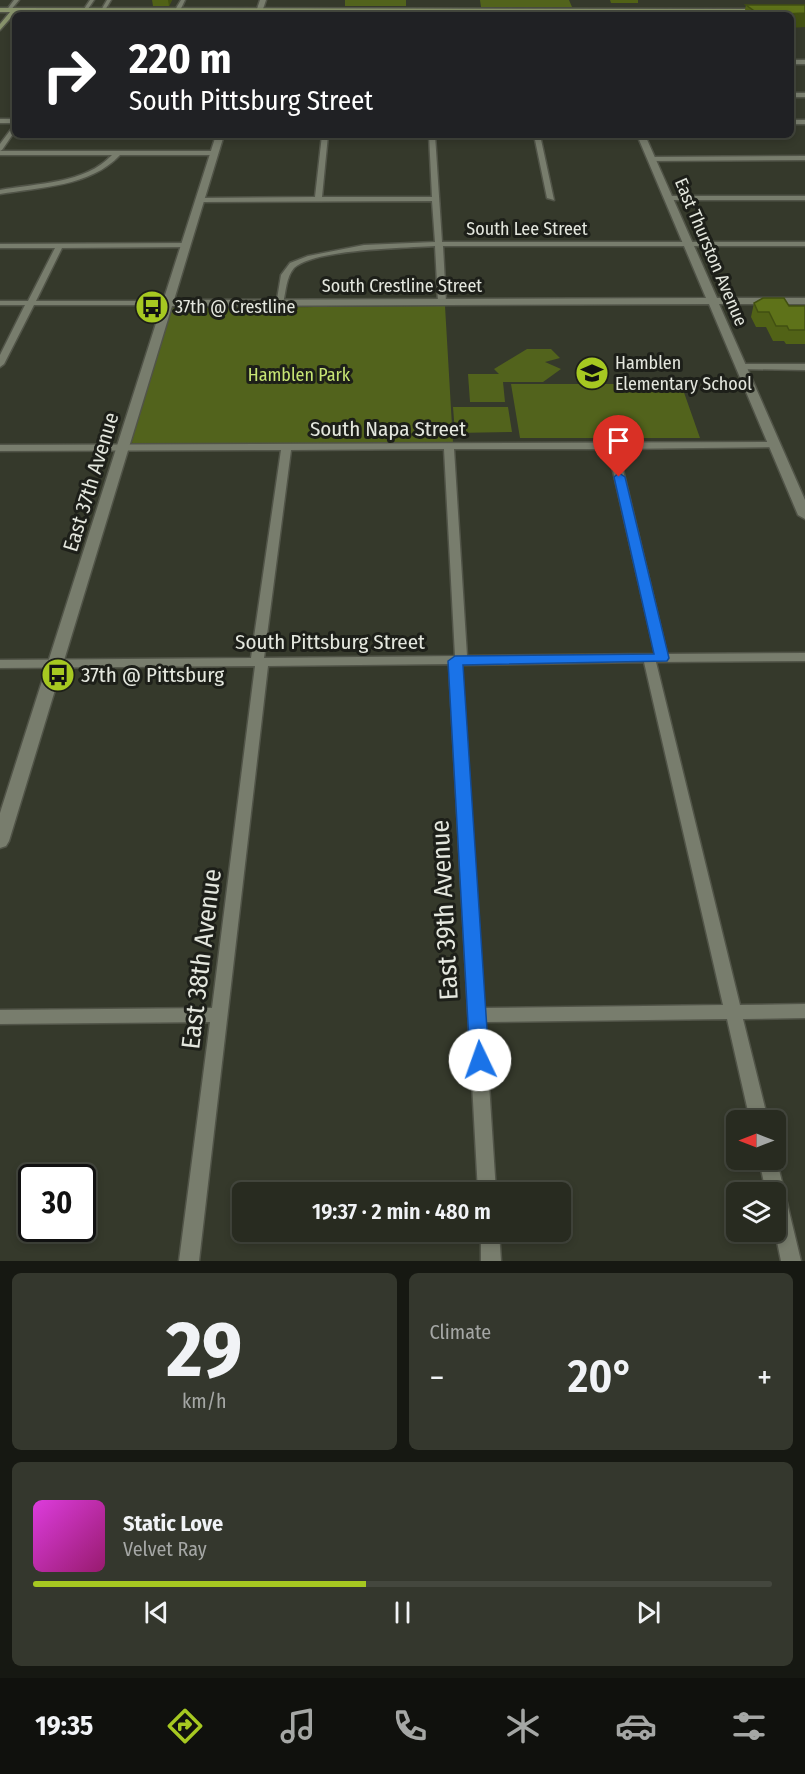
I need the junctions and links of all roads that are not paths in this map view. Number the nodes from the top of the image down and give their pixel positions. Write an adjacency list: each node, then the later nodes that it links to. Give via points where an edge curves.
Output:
1 (17, 0): 5 (street)
2 (92, 0): 6 (street)
3 (109, 0): 7 (street)
4 (805, 10): 8 (main road)
5 (7, 11): 6 (main road); 9 (main road); 10 (main road)
6 (84, 11): 7 (main road)
7 (96, 12)
8 (661, 12)
9 (0, 19)
10 (0, 28)
11 (12, 131): 17 (street)
12 (219, 138): 18 (street, East 37th Avenue)
13 (325, 138): 26 (street)
14 (432, 138): 27 (street)
15 (538, 138): 23 (street)
16 (642, 138): 21 (street, East Thurston Avenue)
17 (0, 151): 19 (street)
18 (215, 153): 19 (street); 28 (street, East 37th Avenue)
19 (117, 154): 22 (street, via 111,162 88,174)
20 (805, 158): 21 (street)
21 (651, 159): 24 (street, East Thurston Avenue)
22 (0, 192)
23 (551, 198)
24 (668, 198): 25 (street); 29 (street, East Thurston Avenue)
25 (805, 198)
26 (318, 199): 27 (street); 28 (street)
27 (435, 199): 30 (street)
28 (200, 200): 33 (street, East 37th Avenue)
29 (688, 243): 30 (street, South Lee Street); 31 (street, South Lee Street); 37 (street, East Thurston Avenue)
30 (438, 244): 36 (street); 41 (street, South Lee Street, via 364,247 293,265 285,275)
31 (805, 244)
32 (60, 245): 33 (street); 34 (street); 39 (street)
33 (186, 245): 40 (street, East 37th Avenue)
34 (0, 246)
35 (805, 301): 37 (street, South Crestline Street)
36 (442, 302): 37 (street, South Crestline Street); 41 (street, South Crestline Street)
37 (713, 302): 43 (street, East Thurston Avenue)
38 (0, 303): 39 (street, South Crestline Street)
39 (31, 303): 40 (street, South Crestline Street); 42 (street)
40 (167, 303): 41 (street, South Crestline Street); 50 (street, East 37th Avenue)
41 (279, 303)
42 (0, 364)
43 (742, 367): 44 (street); 45 (street, East Thurston Avenue)
44 (805, 367)
45 (775, 445): 47 (street, South Napa Street); 51 (street, East Thurston Avenue)
46 (449, 446): 47 (street, South Napa Street); 48 (street, South Napa Street); 54 (street, East 39th Avenue)
47 (612, 446): 53 (street)
48 (286, 447): 50 (street, South Napa Street); 55 (street, East 38th Avenue)
49 (0, 448): 50 (street, South Napa Street)
50 (122, 448): 57 (street, East 37th Avenue)
51 (805, 515)
52 (805, 657): 53 (street, South Pittsburg Street)
53 (655, 658): 54 (street, South Pittsburg Street); 60 (street)
54 (458, 661): 55 (street, South Pittsburg Street); 62 (street, East 39th Avenue)
55 (260, 662): 57 (street, South Pittsburg Street); 61 (street, East 38th Avenue)
56 (0, 664): 57 (street, South Pittsburg Street)
57 (56, 664): 58 (street, East 37th Avenue)
58 (0, 841)
59 (805, 1011): 60 (street)
60 (733, 1012): 62 (street); 64 (street)
61 (220, 1015): 63 (street); 68 (street, East 38th Avenue)
62 (477, 1015): 65 (street, East 39th Avenue)
63 (0, 1017)
64 (757, 1110)
65 (486, 1182)
66 (786, 1240): 70 (street)
67 (490, 1242): 69 (street)
68 (189, 1261)
69 (491, 1261)
70 (791, 1261)

